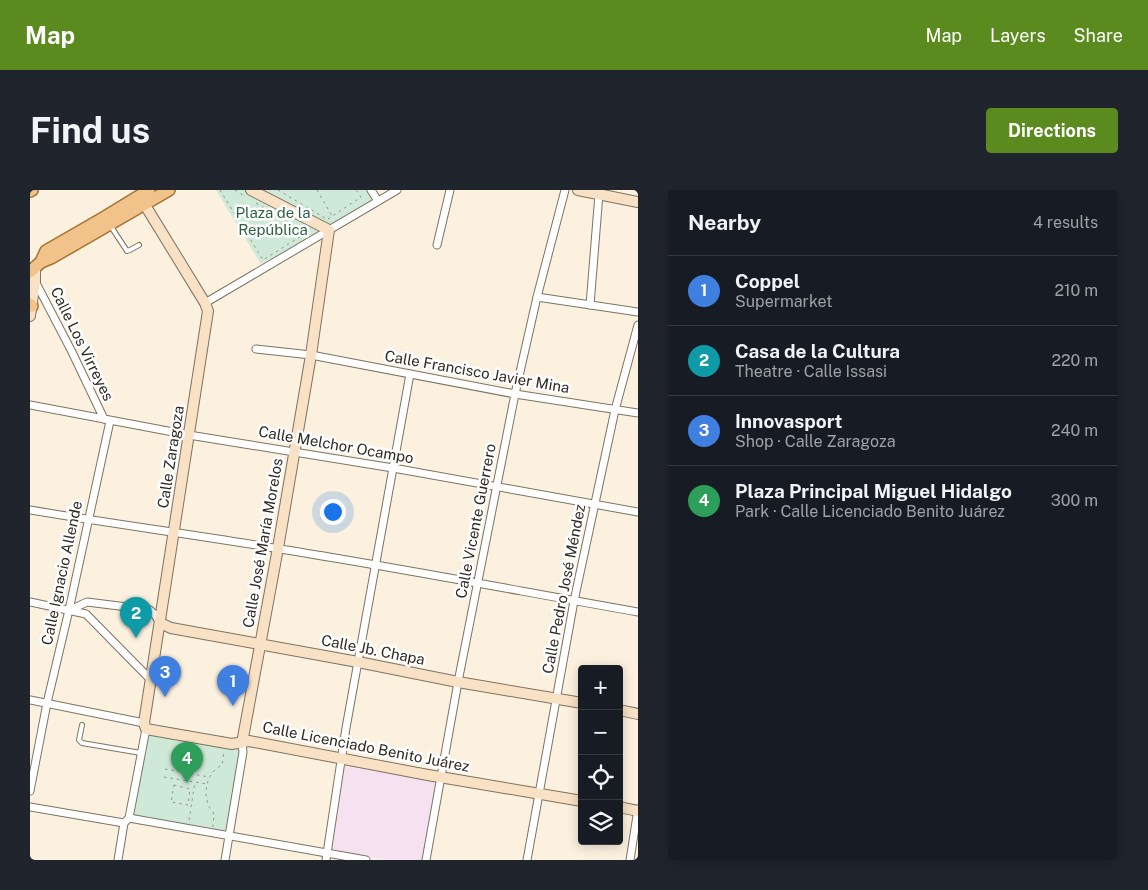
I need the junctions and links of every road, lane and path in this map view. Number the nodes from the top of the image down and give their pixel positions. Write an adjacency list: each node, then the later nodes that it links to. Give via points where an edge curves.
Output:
1 (169, 190): 14 (main road)
2 (220, 190): 3 (path, via 263,260 306,233)
3 (235, 190)
4 (250, 190): 19 (main road)
5 (278, 190): 17 (path, via 328,220)
6 (318, 190): 17 (path)
7 (356, 190): 17 (path, via 361,197)
8 (371, 190): 15 (street)
9 (397, 190): 15 (street)
10 (450, 190): 21 (street)
11 (565, 190): 23 (street, Calle Vicente Guerrero)
12 (578, 190): 13 (main road)
13 (599, 194): 16 (main road); 25 (street)
14 (143, 195): 18 (main road); 24 (main road)
15 (378, 201): 19 (street)
16 (638, 202)
17 (332, 217)
18 (108, 221): 20 (lane, via 127,251); 22 (main road, via 46,251)
19 (329, 230): 24 (street); 30 (main road, Calle José María Morelos)
20 (139, 245)
21 (437, 245)
22 (35, 271): 26 (main road); 36 (street, Calle Los Virreyes)
23 (537, 297): 25 (street); 32 (street, Calle Vicente Guerrero)
24 (205, 303): 37 (main road, Calle Zaragoza, via 208,311)
25 (590, 305): 27 (street)
26 (31, 309)
27 (638, 312)
28 (638, 325): 34 (street, Calle Pedro José Méndez)
29 (256, 349): 30 (street, Calle Francisco Javier Mina)
30 (311, 356): 31 (street, Calle Francisco Javier Mina); 38 (main road, Calle José María Morelos)
31 (410, 374): 32 (street, Calle Francisco Javier Mina); 39 (street)
32 (515, 394): 34 (street, Calle Francisco Javier Mina); 40 (street, Calle Vicente Guerrero)
33 (30, 405): 36 (street, Calle Melchor Ocampo)
34 (615, 410): 35 (street, Calle Francisco Javier Mina); 41 (street, Calle Pedro José Méndez)
35 (638, 413)
36 (107, 420): 37 (street, Calle Melchor Ocampo); 44 (street, Calle Ignacio Allende)
37 (189, 435): 38 (street, Calle Melchor Ocampo); 45 (main road, Calle Zaragoza)
38 (293, 452): 39 (street, Calle Melchor Ocampo); 46 (main road, Calle José María Morelos)
39 (393, 468): 40 (street, Calle Melchor Ocampo); 47 (street)
40 (497, 486): 41 (street, Calle Melchor Ocampo); 48 (street, Calle Vicente Guerrero)
41 (595, 504): 43 (street, Calle Melchor Ocampo); 49 (street, Calle Pedro José Méndez)
42 (30, 510): 44 (street)
43 (638, 512)
44 (88, 520): 45 (street); 51 (street, Calle Ignacio Allende)
45 (174, 533): 46 (street); 53 (main road, Calle Zaragoza)
46 (278, 548): 47 (street); 54 (main road, Calle José María Morelos)
47 (376, 564): 48 (street); 55 (street)
48 (477, 583): 49 (street); 57 (street, Calle Vicente Guerrero)
49 (574, 601): 52 (street); 58 (street, Calle Pedro José Méndez)
50 (30, 602): 51 (street)
51 (69, 610): 53 (street, via 87,602 150,610); 56 (street, via 86,614); 61 (street, Calle Ignacio Allende)
52 (638, 612)
53 (160, 623): 54 (main road, Calle Jb. Chapa, via 171,628); 56 (main road, Calle Zaragoza)
54 (261, 644): 55 (main road, Calle Jb. Chapa); 66 (main road, Calle José María Morelos)
55 (358, 662): 57 (main road, Calle Jb. Chapa); 69 (street)
56 (150, 679): 65 (main road, Calle Zaragoza)
57 (458, 682): 58 (main road, Calle Jb. Chapa); 73 (street, Calle Vicente Guerrero)
58 (556, 698): 60 (main road, Calle Jb. Chapa); 79 (street, Calle Pedro José Méndez)
59 (30, 700): 61 (street)
60 (578, 702)
61 (47, 703): 65 (street); 78 (street, Calle Ignacio Allende)
62 (623, 711): 63 (main road)
63 (638, 714)
64 (82, 726): 68 (lane, via 79,740 82,743)
65 (145, 726): 66 (main road, Calle Licenciado Benito Juárez, via 232,744); 68 (street)
66 (242, 743): 69 (main road, Calle Licenciado Benito Juárez, via 249,741); 87 (street, Calle José María Morelos)
67 (224, 749): 72 (path, via 222,765)
68 (142, 753): 84 (street)
69 (341, 758): 73 (main road, Calle Licenciado Benito Juárez); 88 (street)
70 (165, 769): 72 (path)
71 (164, 777): 74 (path)
72 (209, 777): 75 (path)
73 (441, 777): 79 (main road, Calle Licenciado Benito Juárez); 92 (street, Calle Vicente Guerrero)
74 (195, 782): 75 (path); 85 (path)
75 (207, 784): 86 (path, via 206,795 214,814)
76 (169, 789): 77 (path)
77 (173, 790): 77 (path, via 171,802 188,805 190,789 174,785)
78 (30, 791)
79 (538, 794): 80 (main road, Calle Licenciado Benito Juárez); 93 (street, Calle Pedro José Méndez)
80 (578, 800)
81 (30, 807): 84 (street)
82 (623, 808): 83 (main road)
83 (638, 810): 94 (street)
84 (126, 821): 87 (street); 89 (street)
85 (188, 823)
86 (213, 828)
87 (228, 836): 88 (street); 90 (street, Calle José María Morelos)
88 (326, 857): 91 (street)
89 (118, 860)
90 (225, 860)
91 (366, 860)
92 (426, 860)
93 (527, 860)
94 (630, 860)

